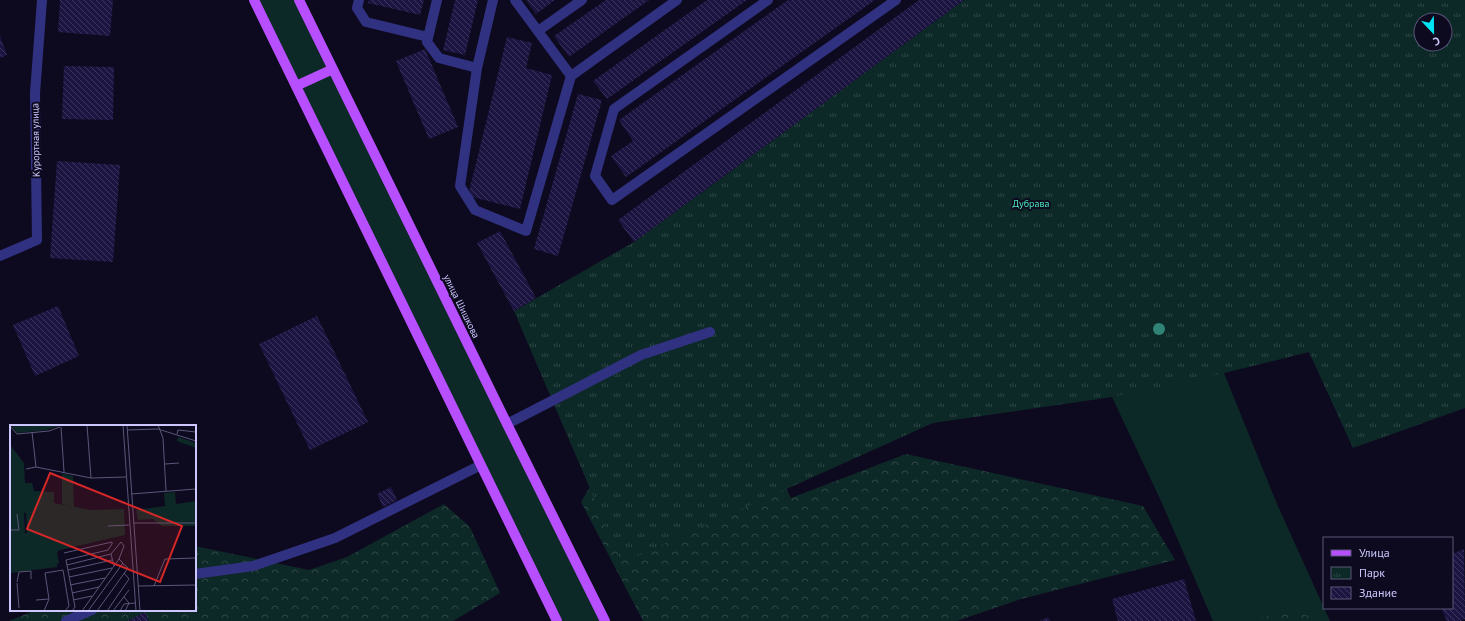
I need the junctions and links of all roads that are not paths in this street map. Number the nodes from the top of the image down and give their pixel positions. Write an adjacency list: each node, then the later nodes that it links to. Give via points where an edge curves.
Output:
1 (42, 0): 18 (street, Курортная улица, via 35,93 37,240)
2 (254, 0): 17 (main road)
3 (299, 0): 15 (main road, улица Шишкова)
4 (359, 0): 13 (street, via 358,8 366,22)
5 (437, 0): 13 (street)
6 (493, 0): 14 (street)
7 (515, 0): 12 (street)
8 (582, 0): 12 (street)
9 (677, 0): 16 (street)
10 (768, 0): 11 (street, via 614,109 595,176 612,200)
11 (896, 0)
12 (538, 31): 16 (street)
13 (428, 37): 14 (street, via 427,42 439,58)
14 (477, 68): 16 (street, via 460,186 475,210 526,231)
15 (333, 70): 17 (main road); 20 (main road, улица Шишкова)
16 (571, 76)
17 (296, 86): 21 (main road)
18 (0, 256)
19 (710, 332): 20 (street, via 641,355)
20 (507, 424): 26 (main road, улица Шишкова)
21 (481, 464): 22 (street, via 335,538 253,566); 25 (main road)
22 (196, 574)
23 (90, 611): 24 (street)
24 (66, 621)
25 (557, 621)
26 (605, 621)

